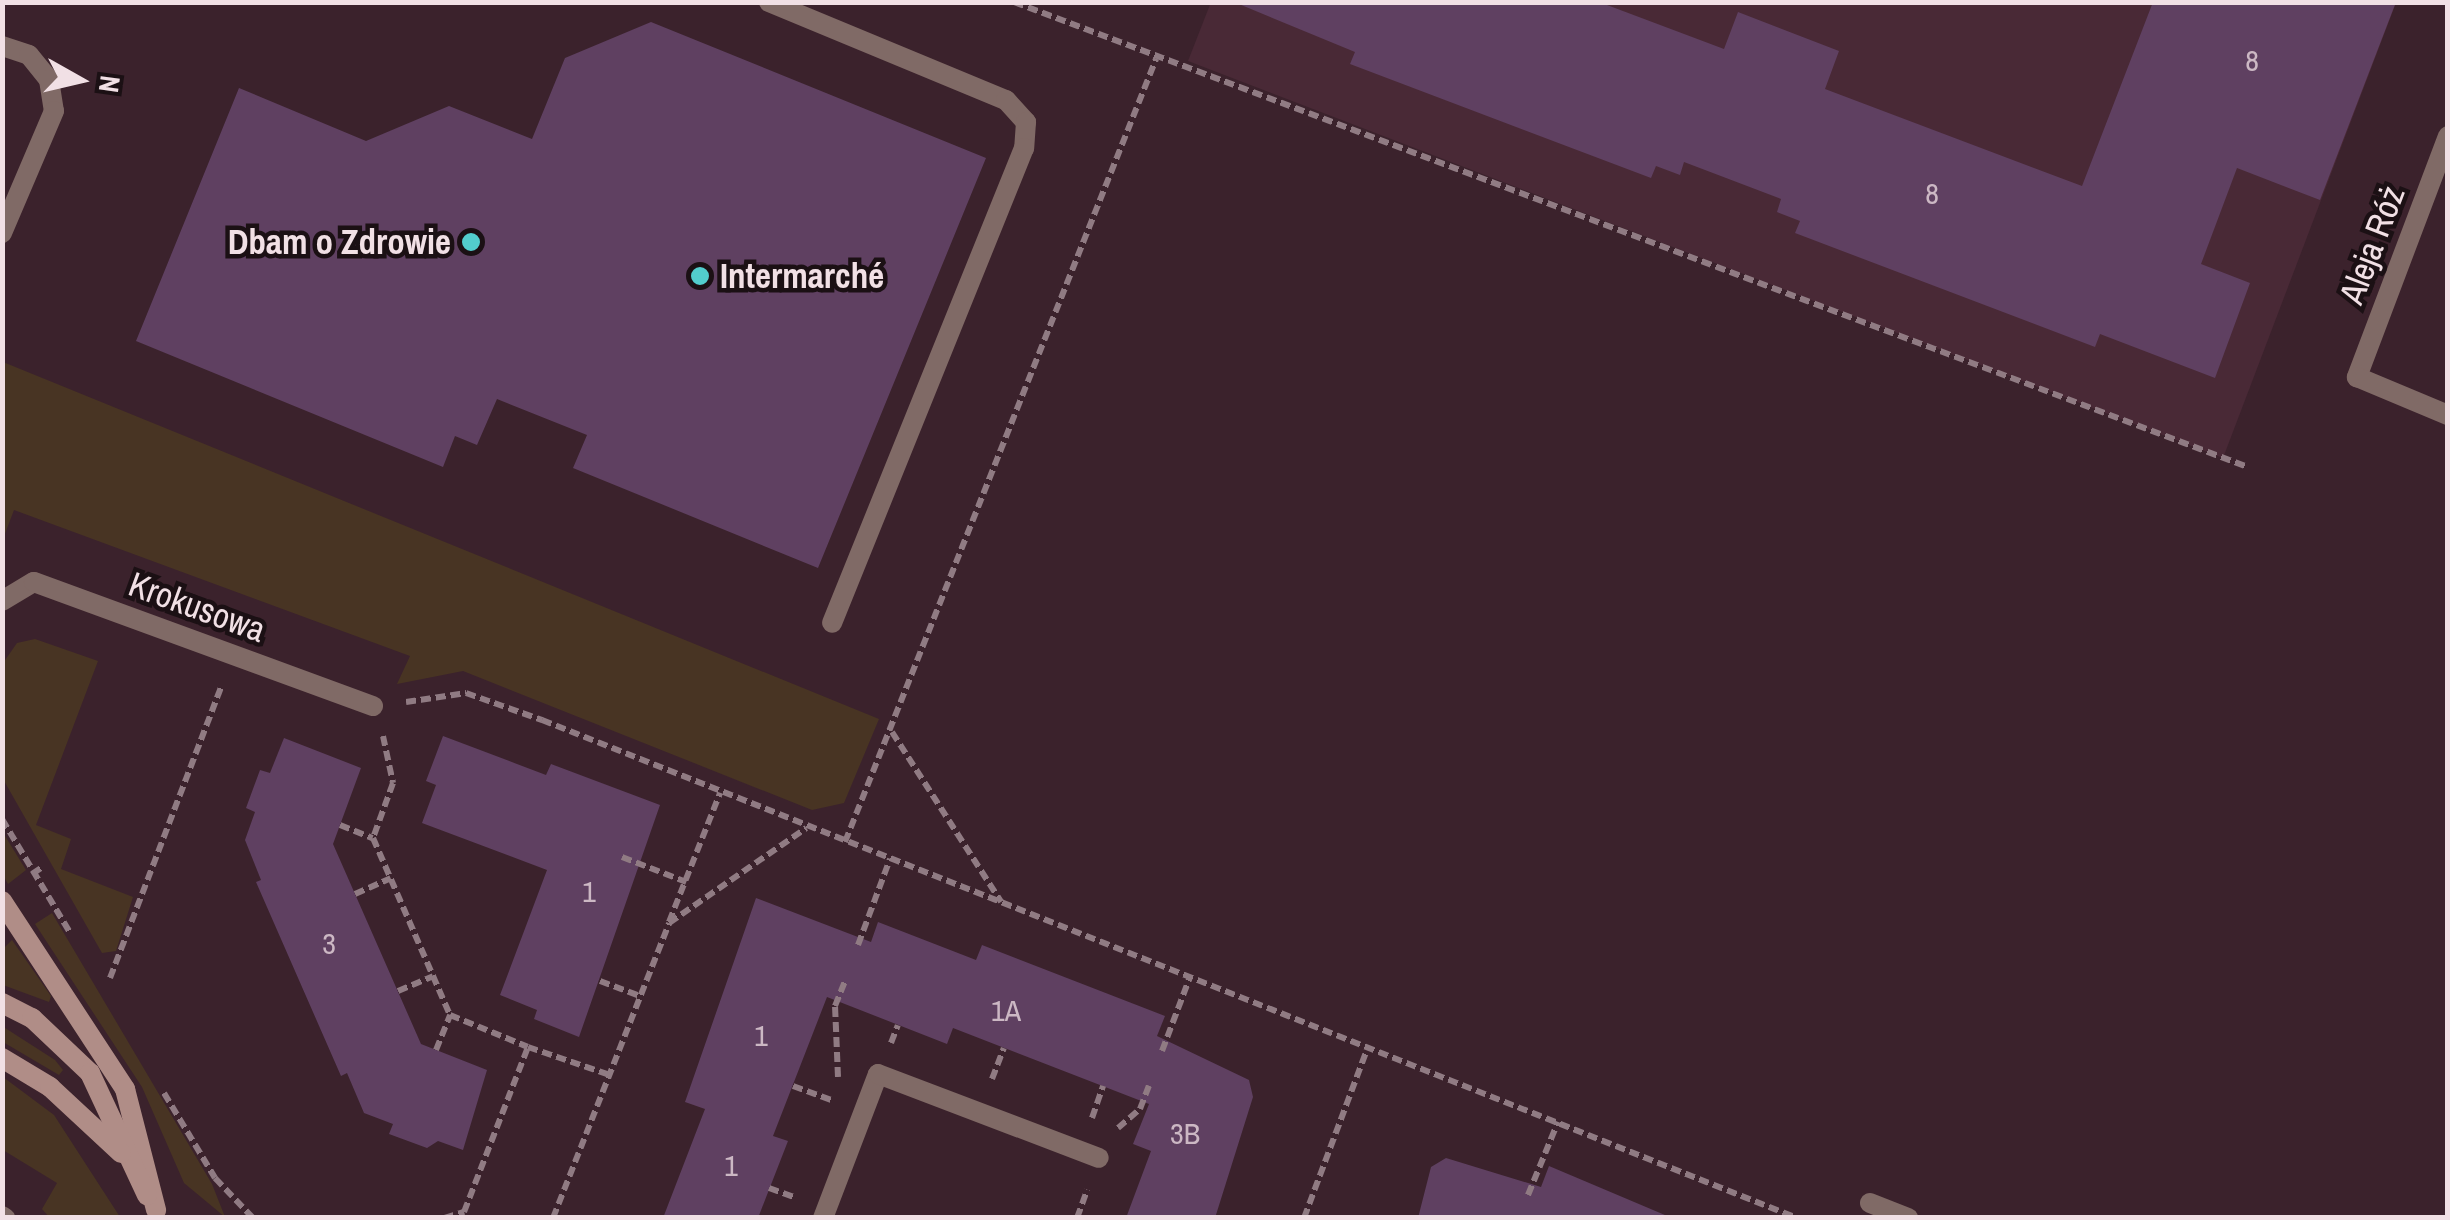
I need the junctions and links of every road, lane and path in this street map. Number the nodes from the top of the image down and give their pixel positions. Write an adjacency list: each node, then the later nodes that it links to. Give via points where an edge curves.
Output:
1 (769, 2): 10 (street, via 1006,100 1026,122 1024,148)
2 (1014, 2): 4 (path)
3 (2, 46): 6 (street, via 30,55 49,80 54,111)
4 (1156, 59): 8 (path); 13 (path)
5 (2448, 136): 7 (street, Aleja Róż, via 2357,377)
6 (2, 233)
7 (2448, 415)
8 (2244, 466)
9 (2, 601): 12 (street, Krokusowa, via 34,582)
10 (832, 623)
11 (226, 676): 31 (path)
12 (380, 713): 14 (path); 14 (path); 15 (path, via 466,693)
13 (892, 731): 19 (path); 26 (path)
14 (382, 732): 18 (path, via 393,783)
15 (720, 793): 17 (path); 23 (path)
16 (340, 826): 18 (path)
17 (807, 827): 19 (path); 27 (path)
18 (373, 838): 22 (path)
19 (846, 842): 21 (path)
20 (622, 857): 23 (path)
21 (890, 860): 26 (path); 28 (path)
22 (391, 878): 24 (path); 29 (path)
23 (686, 882): 27 (path)
24 (354, 894)
25 (2, 902): 57 (street, via 125,1088)
26 (1001, 902): 30 (path)
27 (669, 923): 35 (path)
28 (858, 944)
29 (434, 976): 34 (path); 37 (path)
30 (1190, 977): 38 (path); 42 (path)
31 (110, 978)
32 (600, 981): 35 (path)
33 (845, 982): 45 (path, via 835,1006 840,1104)
34 (398, 992)
35 (640, 996): 44 (path)
36 (2, 1003): 52 (street, via 32,1018 90,1073)
37 (450, 1015): 39 (path); 41 (path)
38 (1368, 1047): 49 (path); 62 (path)
39 (528, 1048): 44 (path); 58 (path)
40 (1004, 1048): 48 (path)
41 (436, 1050)
42 (1162, 1052)
43 (2, 1058): 52 (street, via 50,1087)
44 (610, 1075): 60 (path)
45 (793, 1086)
46 (1103, 1086): 50 (path)
47 (1149, 1086): 51 (path, via 1140,1109)
48 (987, 1092)
49 (1558, 1122): 54 (path); 63 (path)
50 (1087, 1130)
51 (1103, 1148): 61 (street, via 878,1074)
52 (126, 1158): 57 (street)
53 (770, 1188): 55 (path)
54 (1528, 1195)
55 (802, 1200)
56 (1870, 1203): 64 (street)
57 (158, 1214)
58 (462, 1214): 59 (path)
59 (444, 1218)
60 (553, 1218)
61 (823, 1218)
62 (1304, 1218)
63 (1798, 1218)
64 (1908, 1218)

